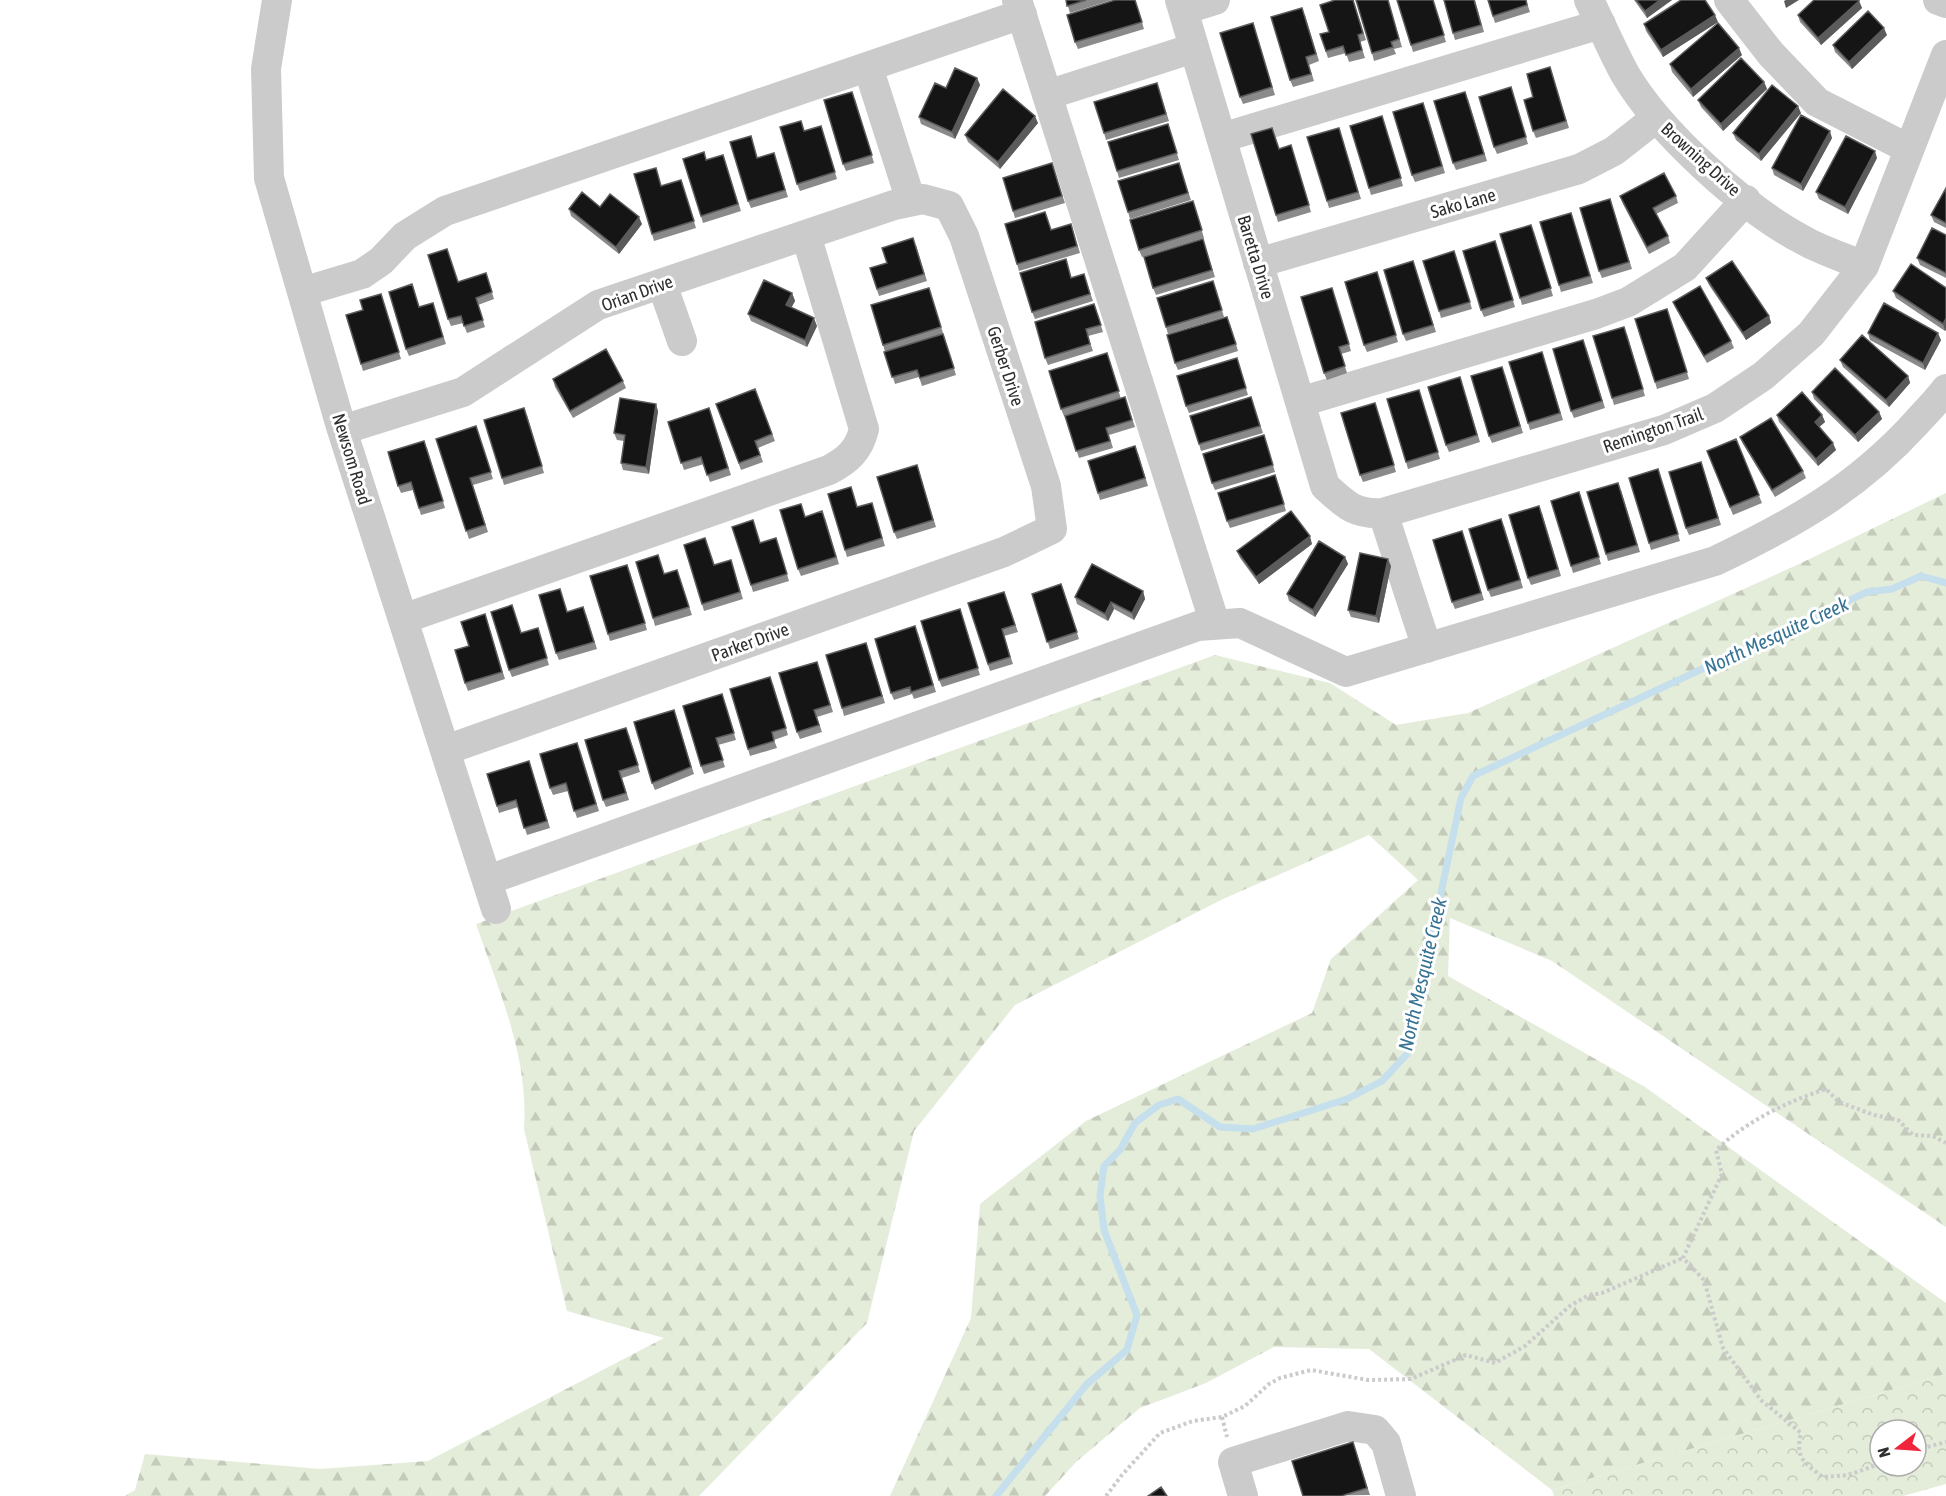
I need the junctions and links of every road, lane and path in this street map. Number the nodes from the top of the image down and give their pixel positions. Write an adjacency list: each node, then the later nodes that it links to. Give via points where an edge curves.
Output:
1 (277, 0): 23 (street, Newsom Road, via 266,69 269,178)
2 (1215, 0): 6 (street)
3 (1730, 0): 15 (street, via 1771,54 1817,102)
4 (1938, 0): 5 (street)
5 (1946, 3)
6 (1181, 5): 9 (street, Baretta Drive)
7 (1019, 7): 11 (street); 12 (street)
8 (1595, 12): 13 (street, Browning Drive, via 1626,75); 14 (street)
9 (1194, 48): 12 (street); 14 (street, Baretta Drive)
10 (1946, 55): 15 (street, Remington Trail)
11 (868, 67): 17 (street); 23 (street, via 445,212 405,236 362,274)
12 (1047, 95): 32 (street)
13 (1656, 118): 16 (street, Browning Drive, via 1704,166); 20 (street, Sako Lane, via 1614,151 1580,168)
14 (1221, 138): 20 (street, Baretta Drive)
15 (1910, 149): 21 (street, Remington Trail)
16 (1746, 200): 21 (street, Browning Drive, via 1804,242); 26 (street, via 1685,267 1628,302)
17 (911, 201): 18 (street, Orian Drive, via 923,199); 19 (street, Orian Drive)
18 (949, 206): 30 (street, Gerber Drive, via 964,236 1046,486)
19 (806, 235): 22 (street, Orian Drive); 31 (street, via 864,429 861,442 845,462)
20 (1258, 263): 26 (street, Baretta Drive)
21 (1864, 266): 29 (street, Remington Trail, via 1811,334 1763,376 1714,408 1664,430)
22 (662, 284): 24 (street); 27 (street, Orian Drive, via 598,305 463,393)
23 (302, 292): 27 (street, Newsom Road)
24 (682, 341)
25 (1946, 389): 33 (street, via 1896,445 1835,497 1772,535 1715,561)
26 (1300, 402): 28 (street, Baretta Drive, via 1325,486)
27 (342, 430): 31 (street, Newsom Road)
28 (1347, 506): 29 (street, Remington Trail, via 1365,514)
29 (1383, 513): 33 (street)
30 (1052, 529): 34 (street, Parker Drive, via 1004,552)
31 (403, 618): 34 (street, Newsom Road)
32 (1215, 624): 33 (street, via 1240,622 1346,672); 35 (street, via 1198,626)
33 (1427, 648)
34 (446, 750): 35 (street, Newsom Road)
35 (488, 880): 36 (street, Newsom Road)
36 (496, 909)
37 (1946, 1143): 38 (path, via 1933,1136 1913,1135 1898,1120 1874,1116 1839,1102 1826,1089 1774,1109 1716,1150 1722,1174)
38 (1683, 1258): 41 (path, via 1704,1280 1723,1348 1761,1400 1801,1433 1798,1446 1803,1462 1823,1477); 42 (path, via 1587,1296 1525,1346 1495,1363 1466,1355 1411,1378 1368,1380 1311,1370 1280,1378 1245,1406 1222,1417 1193,1420 1160,1433)
39 (1946, 1442): 40 (path)
40 (1928, 1447)
41 (1868, 1468)
42 (1106, 1496)
43 (1243, 1496): 44 (street, via 1233,1462 1348,1426 1375,1430 1386,1443)
44 (1401, 1496)

